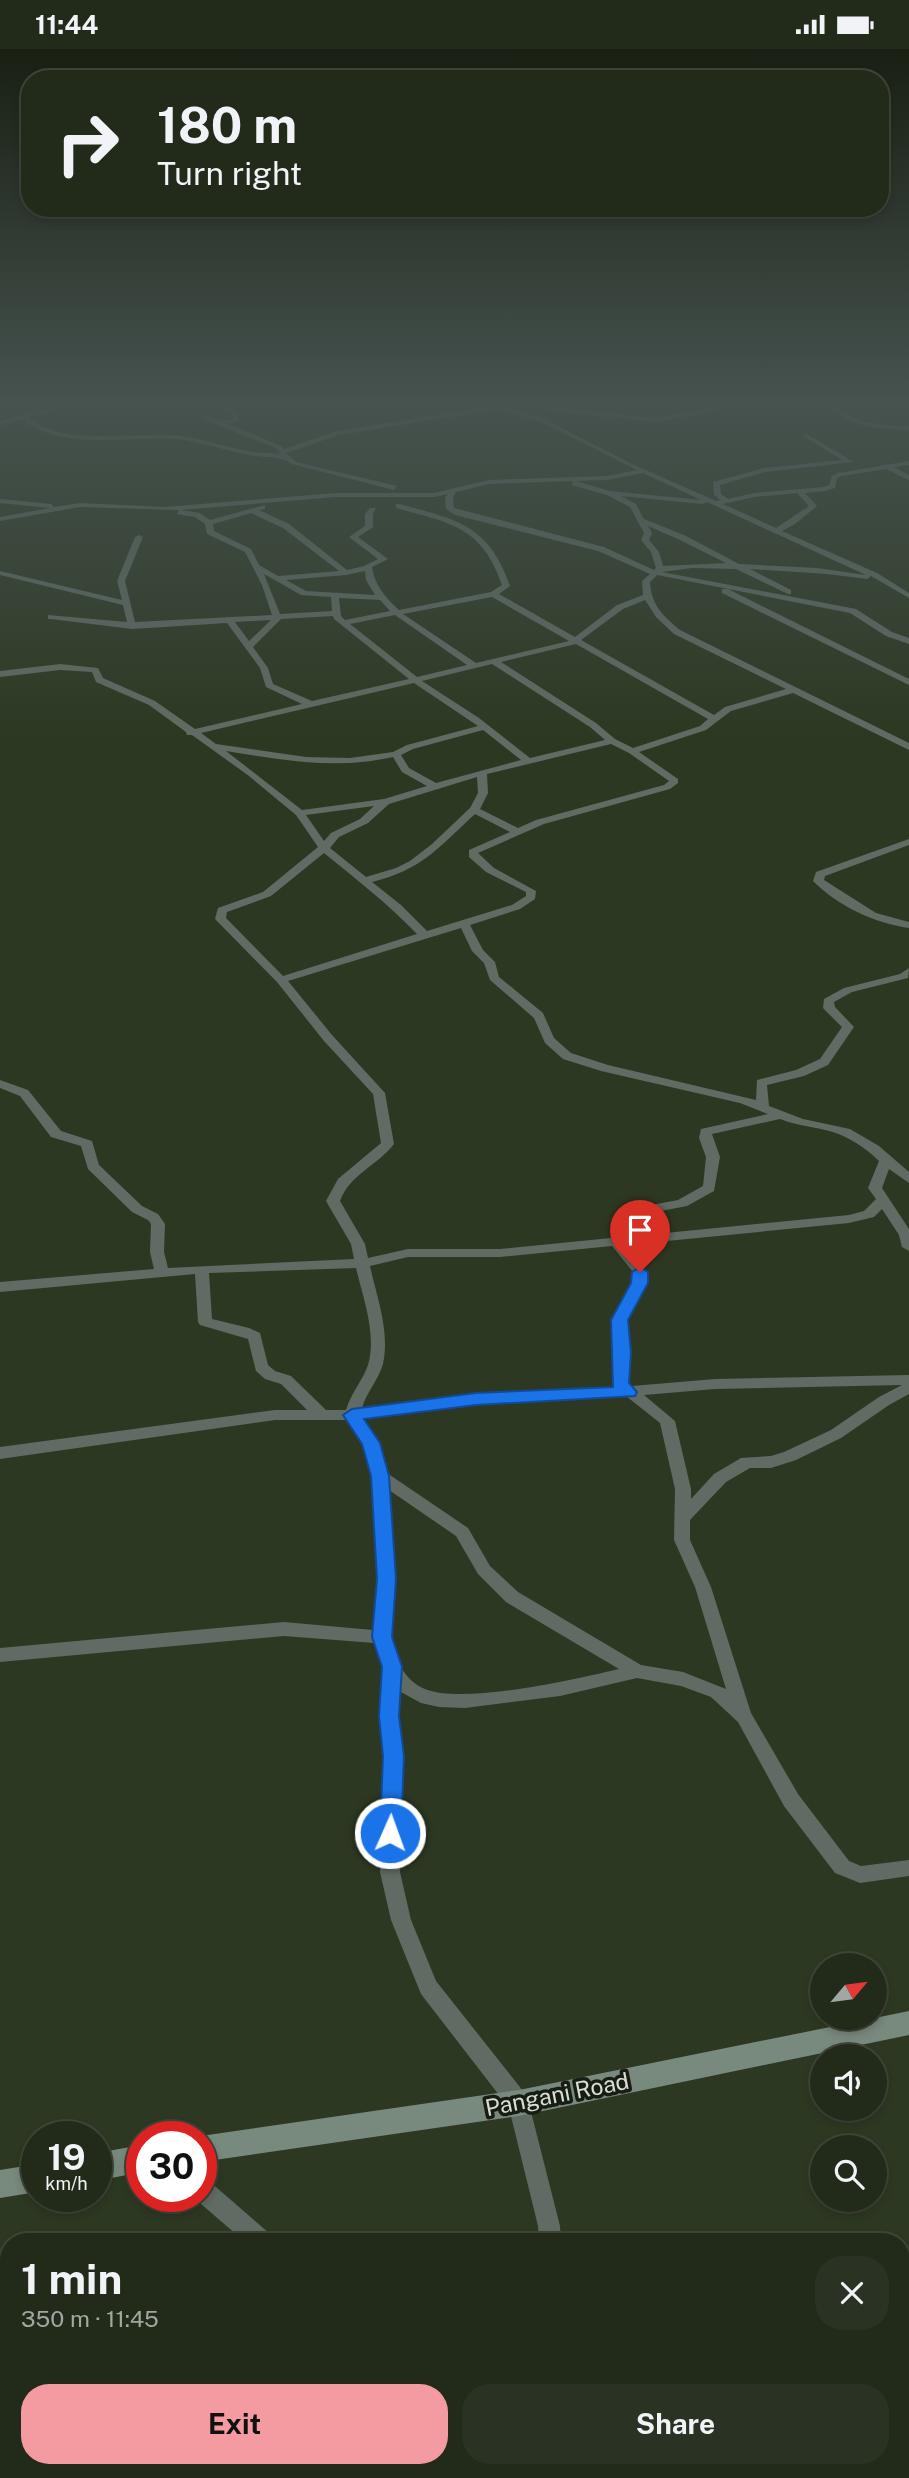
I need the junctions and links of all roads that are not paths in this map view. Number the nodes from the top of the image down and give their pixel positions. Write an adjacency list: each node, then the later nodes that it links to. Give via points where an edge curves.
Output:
1 (33, 512): 11 (street)
2 (183, 512): 13 (street)
3 (244, 512): 13 (street)
4 (257, 512): 21 (street, via 286,526)
5 (371, 512): 18 (street, via 369,527 353,537 384,559)
6 (421, 512): 25 (street, via 459,523 475,537 504,577 506,586)
7 (457, 512): 19 (street, via 601,549)
8 (637, 512): 12 (street)
9 (741, 512): 14 (street)
10 (803, 512): 14 (street, via 797,521)
11 (0, 519)
12 (642, 521): 16 (street); 19 (street, via 648,533 645,540 655,552)
13 (209, 523): 17 (street, via 210,532 248,551)
14 (779, 530): 23 (street)
15 (139, 537): 31 (street, via 121,581)
16 (733, 565): 19 (street); 23 (street, via 836,571); 30 (street)
17 (257, 567): 22 (street); 34 (street)
18 (367, 568): 21 (street); 29 (street, via 368,578)
19 (656, 571): 24 (street); 28 (street, via 646,581)
20 (0, 573): 31 (street)
21 (346, 573): 22 (street)
22 (278, 578): 27 (street, via 304,593)
23 (883, 581): 26 (street)
24 (712, 583): 30 (street); 46 (street)
25 (493, 594): 33 (street); 40 (street)
26 (909, 596)
27 (335, 597): 29 (street); 32 (street)
28 (645, 597): 40 (street, via 620,607); 47 (street, via 654,613 677,632)
29 (383, 598): 33 (street)
30 (805, 600): 39 (street, via 853,611)
31 (125, 603): 38 (street)
32 (335, 613): 34 (street); 37 (street)
33 (398, 613): 37 (street); 43 (street)
34 (276, 615): 36 (street); 41 (street)
35 (51, 617): 38 (street)
36 (227, 618): 38 (street); 41 (street)
37 (346, 622): 45 (street)
38 (132, 626)
39 (909, 641)
40 (574, 642): 42 (street); 49 (street)
41 (248, 647): 48 (street, via 264,668 268,685)
42 (494, 661): 43 (street); 52 (street)
43 (474, 665): 45 (street)
44 (0, 674): 51 (street, via 60,667 94,670 99,680 152,703)
45 (417, 681): 48 (street); 50 (street)
46 (909, 682)
47 (794, 690): 49 (street, via 728,709); 54 (street)
48 (312, 705): 51 (street)
49 (716, 720): 55 (street)
50 (485, 727): 56 (street); 57 (street)
51 (190, 733): 53 (street)
52 (612, 741): 55 (street); 57 (street)
53 (214, 747): 56 (street, via 319,762 372,761); 62 (street)
54 (909, 747)
55 (632, 751): 63 (street, via 675,781)
56 (396, 754): 59 (street, via 405,770)
57 (529, 762): 58 (street)
58 (482, 772): 59 (street); 61 (street, via 483,793)
59 (432, 785): 60 (street)
60 (385, 801): 62 (street); 65 (street, via 364,821 335,835)
61 (474, 810): 63 (street); 66 (street, via 434,851 411,867)
62 (300, 813): 65 (street)
63 (519, 832): 67 (street, via 473,852 490,870 522,884 531,897 516,907)
64 (909, 842): 68 (street, via 836,866 820,874 818,881 866,913)
65 (324, 848): 66 (street); 71 (street, via 267,894 222,910 220,919)
66 (362, 881): 69 (street)
67 (464, 923): 69 (street); 73 (street, via 494,978 539,1016 549,1040 568,1056)
68 (909, 925)
69 (424, 935): 71 (street)
70 (909, 971): 73 (street, via 828,1001 848,1027 824,1062 761,1083)
71 (282, 980): 80 (street, via 379,1093 388,1144 380,1155 348,1174 333,1201 353,1230)
72 (0, 1084): 82 (street, via 24,1093 56,1134 88,1144 93,1166 137,1209 153,1217 158,1224)
73 (763, 1108): 74 (street)
74 (780, 1115): 75 (street, via 845,1132); 78 (street, via 706,1132 713,1157 709,1188 682,1203 625,1214)
75 (886, 1160): 76 (street); 77 (street, via 875,1188)
76 (909, 1179)
77 (882, 1201): 78 (street, via 869,1214 849,1219); 79 (street)
78 (617, 1243): 80 (street, via 500,1253 408,1253); 86 (street, via 640,1272 619,1320 620,1384)
79 (909, 1247)
80 (364, 1263): 81 (street); 88 (street, via 378,1332 374,1366)
81 (202, 1269): 82 (street); 87 (street, via 205,1322 255,1336 261,1367 286,1380)
82 (162, 1273): 83 (street)
83 (0, 1287)
84 (909, 1380): 86 (street, via 715,1384)
85 (909, 1388): 91 (street, via 836,1434 790,1456 747,1462 720,1478)
86 (629, 1392): 88 (street, via 476,1399); 91 (street, via 667,1422 683,1489)
87 (321, 1414): 88 (street); 89 (street, via 150,1430)
88 (352, 1415): 90 (street, via 371,1443)
89 (0, 1453)
90 (380, 1476): 92 (street, via 387,1579); 95 (street, via 463,1532 484,1570 512,1597)
91 (682, 1518): 96 (street, via 681,1540 703,1587)
92 (382, 1637): 93 (street, via 284,1629); 94 (street)
93 (0, 1655)
94 (392, 1667): 95 (street, via 403,1686 424,1697 461,1700 559,1690); 99 (street, via 390,1872 401,1920 428,1987)
95 (637, 1671): 96 (street, via 683,1679 718,1692)
96 (744, 1717): 97 (street, via 791,1800 842,1867 860,1875)
97 (909, 1868)
98 (909, 2023): 99 (main road, Pangani Road)
99 (519, 2103): 100 (main road, Pangani Road); 105 (street)
100 (217, 2147)
101 (21, 2181): 102 (main road)
102 (0, 2184)
103 (217, 2203): 104 (street)
104 (252, 2233)
105 (550, 2233)

